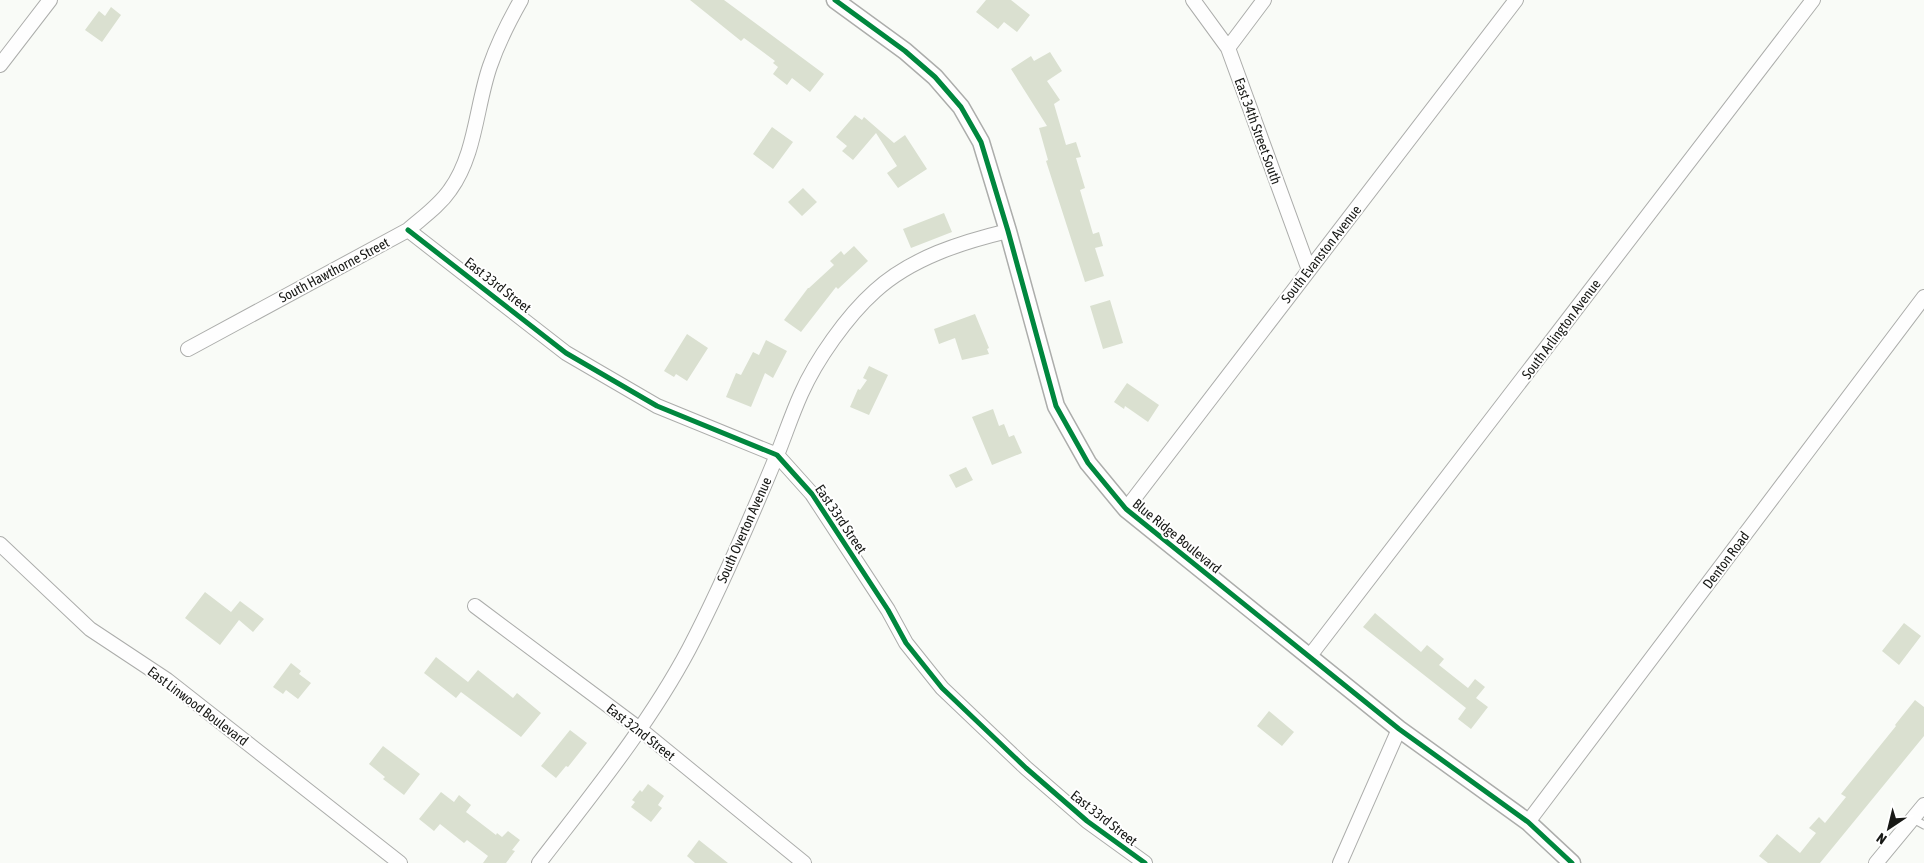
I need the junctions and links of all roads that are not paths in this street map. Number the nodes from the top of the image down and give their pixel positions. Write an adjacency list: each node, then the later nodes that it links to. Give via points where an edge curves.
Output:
1 (50, 0): 9 (street)
2 (521, 0): 10 (street, South Hawthorne Street, via 507,24 490,67 468,155 451,189)
3 (835, 0): 11 (street, Blue Ridge Boulevard, via 936,76 961,107 981,142)
4 (1193, 0): 8 (street, East 34th Street South)
5 (1264, 0): 8 (street)
6 (1516, 0): 12 (street, South Evanston Avenue)
7 (1813, 0): 19 (street, South Arlington Avenue)
8 (1228, 48): 12 (street, East 34th Street South)
9 (0, 65)
10 (408, 230): 14 (street, South Hawthorne Street); 15 (street, East 33rd Street, via 566,353 594,371 657,406)
11 (1008, 231): 15 (street, South Overton Avenue, via 939,252 875,291 842,327 815,367 801,393); 16 (street, Blue Ridge Boulevard, via 1056,406 1088,463)
12 (1309, 270): 16 (street, South Evanston Avenue)
13 (1924, 297): 23 (street, Denton Road)
14 (188, 349)
15 (777, 455): 21 (street, South Overton Avenue, via 689,650); 28 (street, East 33rd Street, via 812,494 906,643 942,688 1053,792)
16 (1126, 509): 19 (street, Blue Ridge Boulevard)
17 (0, 544): 25 (street, East Linwood Boulevard, via 90,629 167,680)
18 (475, 606): 21 (street, East 32nd Street)
19 (1310, 657): 20 (street, Blue Ridge Boulevard)
20 (1399, 729): 23 (street, Blue Ridge Boulevard); 29 (street)
21 (640, 730): 26 (street, South Overton Avenue); 27 (street, East 32nd Street)
22 (1924, 805): 24 (street)
23 (1528, 822): 30 (street, Blue Ridge Boulevard)
24 (1918, 822): 31 (street)
25 (400, 863)
26 (539, 863)
27 (804, 863)
28 (1145, 863)
29 (1340, 863)
30 (1572, 863)
31 (1876, 863)

